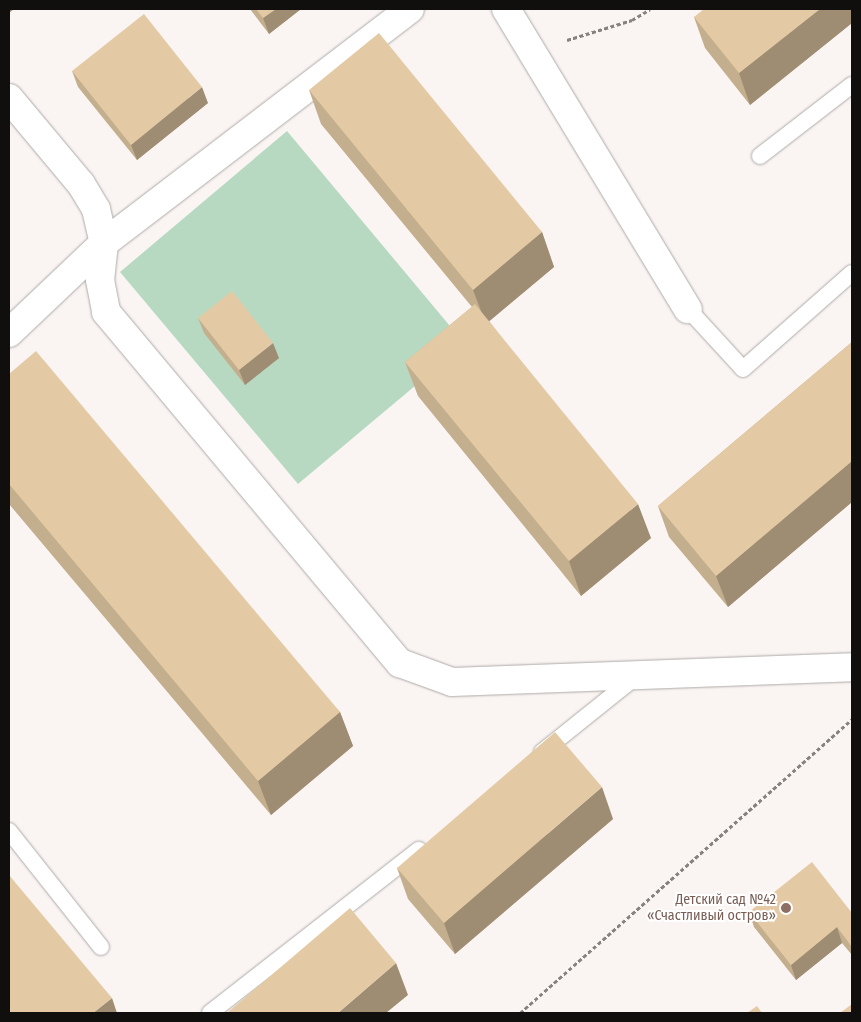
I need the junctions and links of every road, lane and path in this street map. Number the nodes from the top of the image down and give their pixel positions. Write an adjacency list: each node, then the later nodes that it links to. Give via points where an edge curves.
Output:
1 (410, 9): 8 (street)
2 (506, 9): 4 (street)
3 (650, 9): 4 (path, via 632,20)
4 (533, 50): 10 (street)
5 (852, 85): 7 (lane)
6 (9, 98): 8 (street, via 91,199 101,221)
7 (760, 156)
8 (104, 243): 11 (street); 13 (street, via 100,280 106,312 400,663 452,682)
9 (852, 273): 10 (lane, via 743,369)
10 (688, 309)
11 (9, 333)
12 (852, 667): 13 (street)
13 (638, 675): 15 (lane)
14 (852, 719): 20 (path)
15 (530, 762)
16 (9, 831): 18 (lane)
17 (429, 842): 19 (lane)
18 (101, 946)
19 (210, 1013)
20 (520, 1013)

